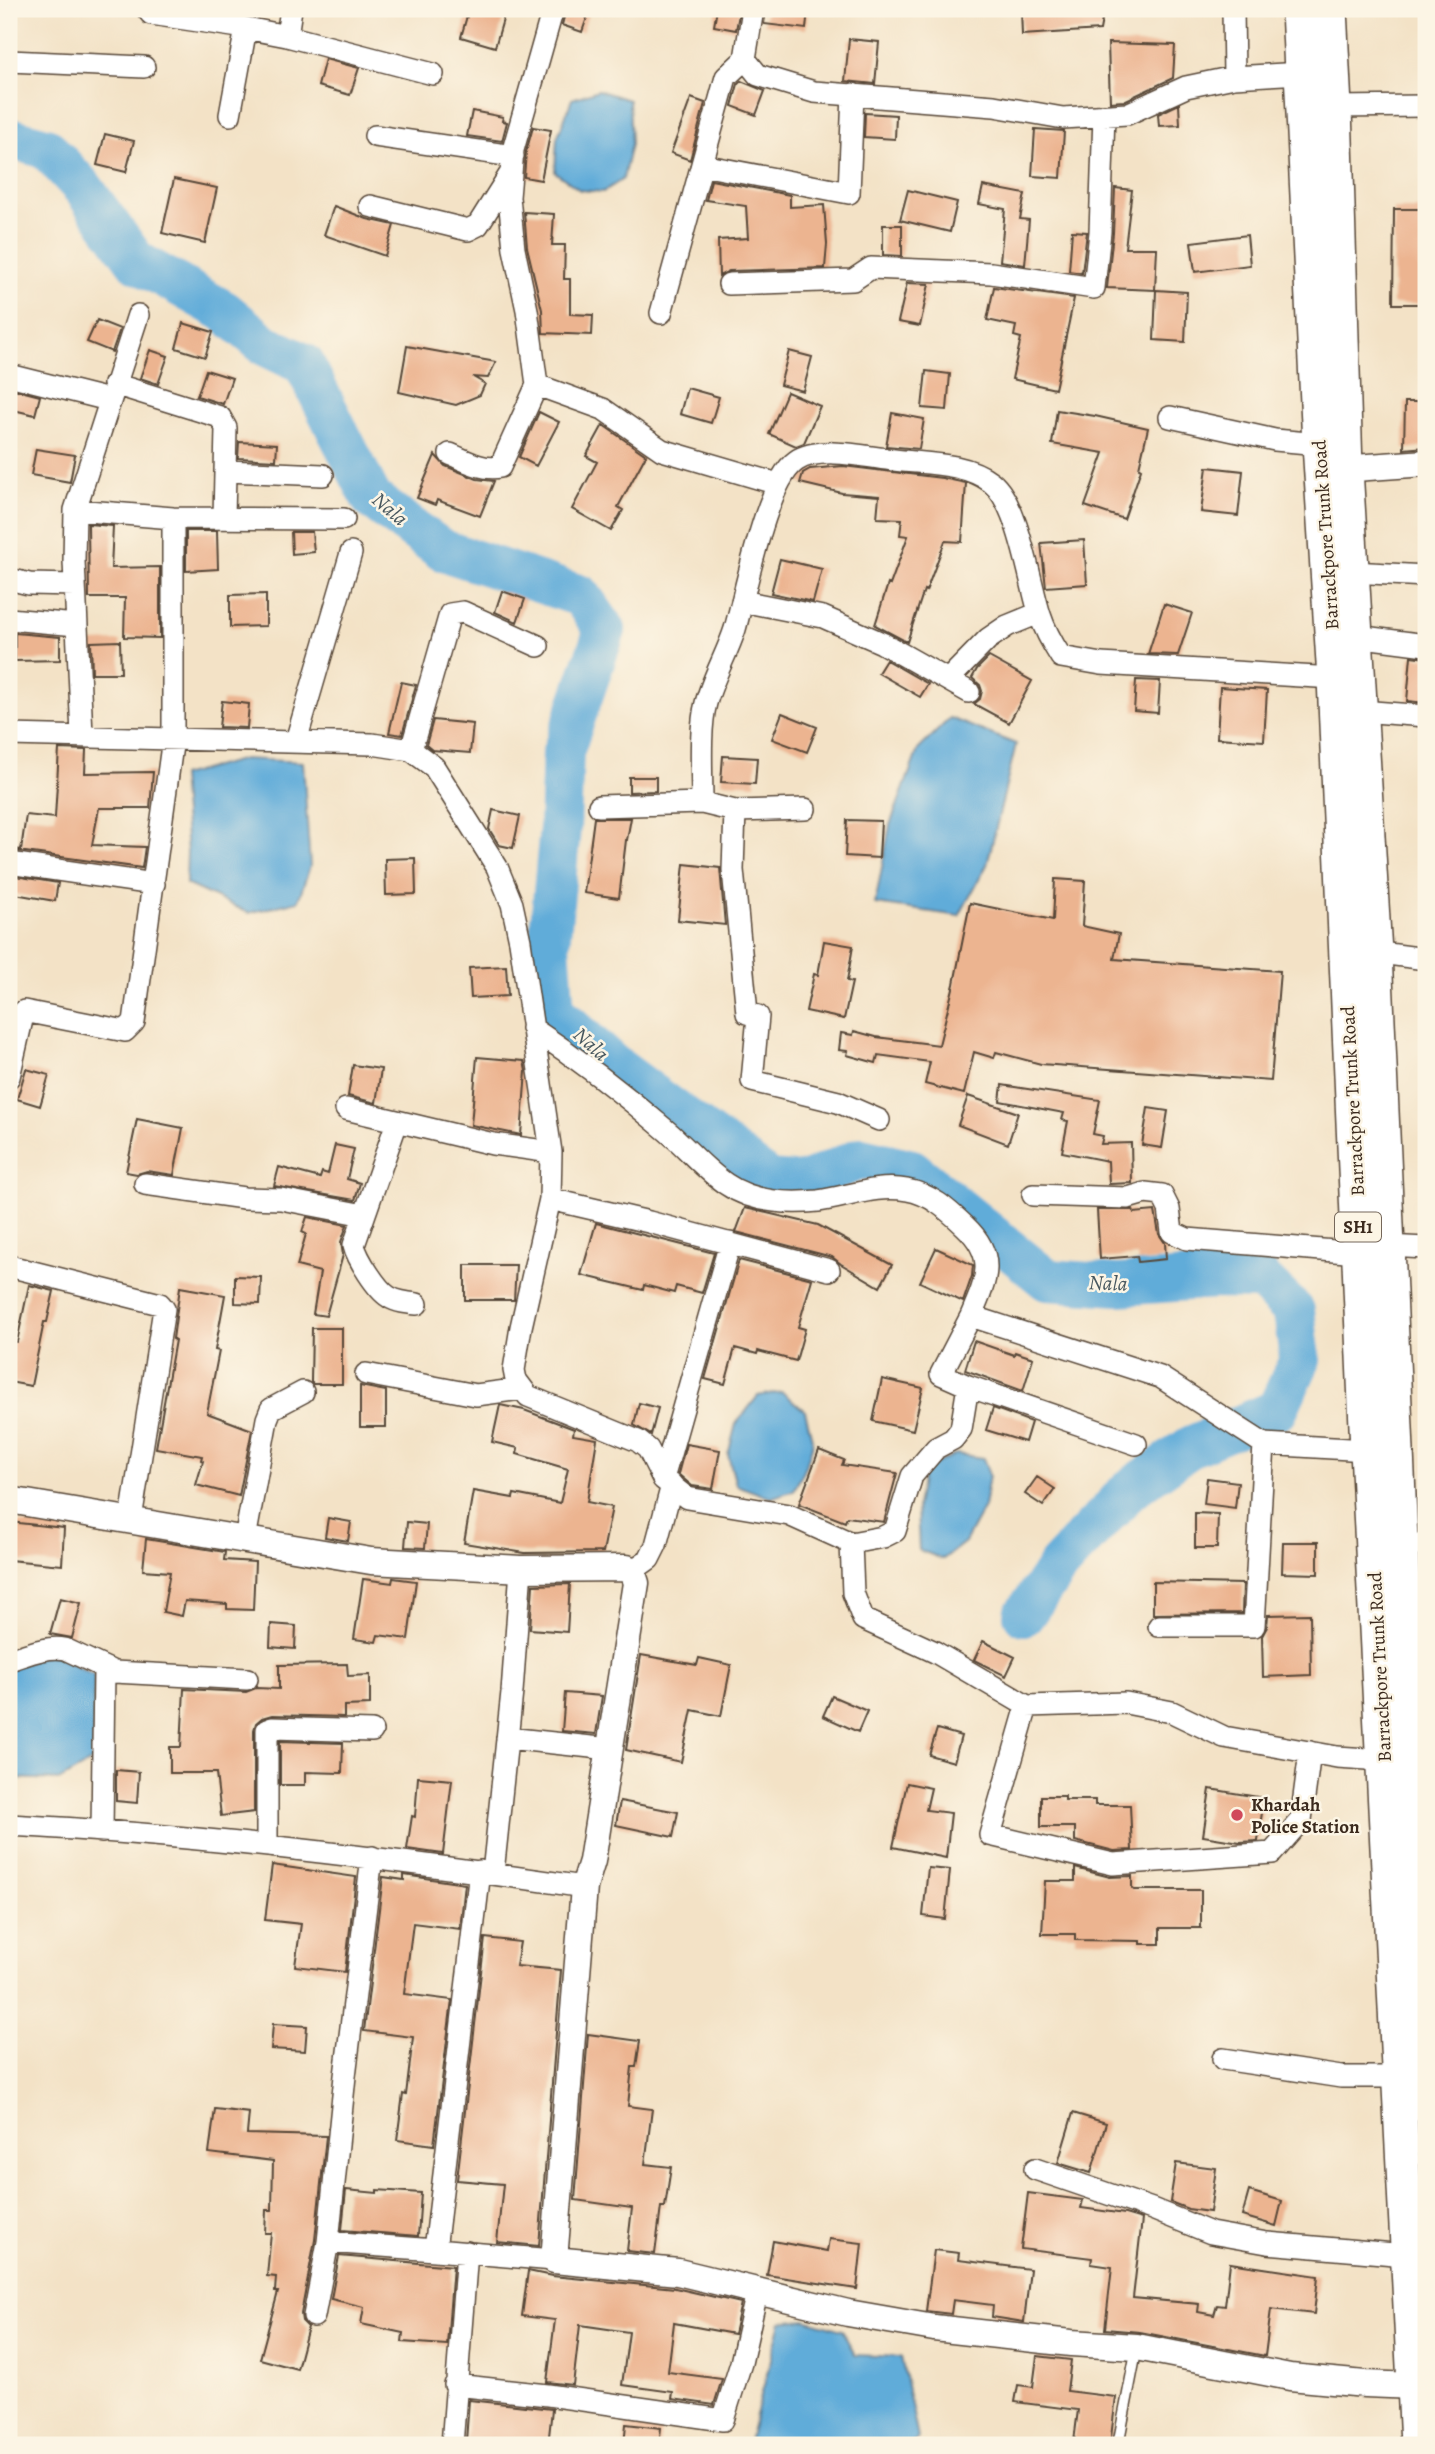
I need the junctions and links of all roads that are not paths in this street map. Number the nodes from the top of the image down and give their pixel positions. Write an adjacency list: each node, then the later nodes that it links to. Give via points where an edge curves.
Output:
1 (147, 9): 8 (street, via 151,14)
2 (291, 9): 9 (street)
3 (552, 9): 22 (street)
4 (753, 9): 10 (street)
5 (1233, 9): 15 (street)
6 (1298, 9): 13 (main road, Barrackpore Trunk Road / SH1)
7 (1330, 9): 18 (main road, Barrackpore Trunk Road / SH1)
8 (246, 28): 9 (street); 19 (street)
9 (287, 36): 14 (street)
10 (745, 59): 16 (street, via 758,75 814,92); 23 (street, via 726,77)
11 (9, 61): 12 (street)
12 (144, 67)
13 (1301, 73): 15 (street); 33 (main road, Barrackpore Trunk Road / SH1)
14 (433, 74)
15 (1234, 77): 20 (street, via 1186,87 1127,114)
16 (853, 94): 20 (street, via 994,106 1063,118); 23 (street, via 849,193)
17 (1426, 106): 18 (street)
18 (1335, 107): 33 (main road, Barrackpore Trunk Road / SH1)
19 (230, 116)
20 (1104, 116): 25 (street, via 1094,288 991,273 871,268 853,280)
21 (375, 136): 22 (street)
22 (512, 165): 24 (street, via 478,225 468,230); 29 (street, via 509,197 514,249)
23 (702, 165): 26 (street)
24 (370, 206)
25 (729, 284)
26 (661, 313)
27 (138, 315): 30 (street)
28 (9, 375): 30 (street)
29 (537, 385): 32 (street, via 500,467 481,466); 37 (street, via 603,409 662,450)
30 (111, 392): 35 (street, via 220,417 226,428); 38 (street)
31 (1170, 417): 33 (street, via 1275,440)
32 (450, 454)
33 (1329, 461): 34 (street); 43 (main road, Barrackpore Trunk Road / SH1); 54 (main road, Barrackpore Trunk Road / SH1)
34 (1426, 463)
35 (225, 471): 36 (street); 40 (street)
36 (323, 475)
37 (778, 484): 47 (street); 48 (street, via 795,461 818,452 962,468 992,482 1007,504 1024,547)
38 (75, 510): 39 (street); 46 (street)
39 (173, 518): 40 (street); 61 (street)
40 (224, 518): 41 (street)
41 (344, 519)
42 (351, 553): 62 (street)
43 (1352, 572): 44 (street); 51 (main road, Barrackpore Trunk Road / SH1)
44 (1426, 576)
45 (9, 579): 46 (street)
46 (75, 585): 50 (street)
47 (742, 601): 55 (street, via 822,617 883,643); 64 (street, via 705,704)
48 (1039, 613): 54 (street, via 1061,657 1101,664); 55 (street, via 988,639)
49 (9, 620): 50 (street)
50 (77, 625): 60 (street)
51 (1356, 636): 52 (street); 57 (main road, Barrackpore Trunk Road / SH1)
52 (1426, 645)
53 (538, 646): 63 (street, via 463,612 450,614)
54 (1334, 678): 70 (main road, Barrackpore Trunk Road / SH1)
55 (948, 680): 56 (street)
56 (969, 692)
57 (1360, 711): 58 (street); 70 (main road, Barrackpore Trunk Road / SH1)
58 (1426, 716)
59 (9, 735): 60 (street)
60 (82, 735): 61 (street)
61 (173, 738): 62 (street); 69 (street)
62 (296, 741): 63 (street)
63 (411, 750): 72 (street, via 434,766 497,867 512,904)
64 (702, 803): 65 (street); 67 (street)
65 (599, 806)
66 (805, 810): 67 (street)
67 (735, 811): 75 (street, via 733,870 747,1013 758,1016 752,1081 838,1102)
68 (16, 864): 69 (street)
69 (154, 884): 73 (street, via 131,1026 125,1031 23,1011)
70 (1360, 951): 71 (street); 84 (main road, Barrackpore Trunk Road / SH1)
71 (1426, 959)
72 (532, 1028): 77 (street); 88 (street, via 590,1067 726,1184 760,1200 818,1201 868,1189 907,1189 939,1202 979,1239 987,1258 985,1284)
73 (9, 1077)
74 (346, 1109): 76 (street)
75 (878, 1119)
76 (397, 1122): 77 (street); 81 (street)
77 (551, 1152): 80 (street)
78 (145, 1184): 81 (street, via 281,1199)
79 (1034, 1195): 84 (street, via 1162,1195 1172,1232 1187,1239)
80 (550, 1199): 82 (street); 91 (street, via 514,1370)
81 (364, 1215): 87 (street, via 354,1245 358,1256 381,1291 390,1298)
82 (730, 1243): 86 (street); 96 (street)
83 (1426, 1248): 84 (street)
84 (1373, 1250): 95 (main road, Barrackpore Trunk Road / SH1); 101 (main road, Barrackpore Trunk Road / SH1)
85 (9, 1266): 98 (street, via 160,1304 164,1309)
86 (829, 1270)
87 (417, 1304)
88 (971, 1315): 90 (street, via 941,1374); 94 (street, via 1160,1377)
89 (366, 1374): 91 (street, via 477,1395)
90 (968, 1386): 93 (street); 100 (street, via 961,1429 936,1448 912,1476 895,1531)
91 (521, 1389): 96 (street, via 528,1396 638,1441 648,1448)
92 (303, 1392): 99 (street, via 269,1413)
93 (1136, 1444)
94 (1264, 1444): 95 (street); 104 (street, via 1254,1626)
95 (1367, 1450): 113 (main road, Barrackpore Trunk Road / SH1)
96 (667, 1482): 100 (street, via 687,1498 789,1516); 103 (street, via 656,1545 649,1559)
97 (9, 1500): 98 (street)
98 (131, 1519): 99 (street)
99 (245, 1539): 102 (street, via 371,1561)
100 (851, 1543): 108 (street, via 853,1593 863,1619 935,1652)
101 (1413, 1544): 113 (main road, Barrackpore Trunk Road / SH1)
102 (521, 1569): 103 (street, via 628,1568); 110 (street)
103 (632, 1572): 111 (street, via 636,1583)
104 (1159, 1626)
105 (9, 1660): 106 (street, via 57,1648)
106 (104, 1668): 107 (street); 115 (street)
107 (247, 1679)
108 (1027, 1706): 112 (street, via 1126,1703 1172,1712 1224,1737); 112 (street, via 990,1835 1113,1864 1272,1853 1301,1820)
109 (372, 1731): 116 (street, via 267,1730)
110 (507, 1738): 111 (street); 118 (street)
111 (610, 1749): 119 (street)
112 (1310, 1752): 113 (street)
113 (1396, 1757): 121 (main road, Barrackpore Trunk Road / SH1); 122 (main road, Barrackpore Trunk Road / SH1)
114 (9, 1825): 115 (street)
115 (102, 1832): 116 (street)
116 (267, 1846): 117 (street)
117 (372, 1857): 118 (street); 124 (street)
118 (486, 1872): 119 (street); 125 (street)
119 (584, 1887): 128 (street)
120 (1223, 2059): 121 (street, via 1341,2077)
121 (1398, 2077): 127 (main road, Barrackpore Trunk Road / SH1)
122 (1426, 2106)
123 (1035, 2169): 127 (street, via 1211,2233 1267,2244)
124 (328, 2242): 125 (street); 130 (street)
125 (435, 2250): 126 (street)
126 (467, 2252): 128 (street); 132 (street)
127 (1406, 2255): 133 (main road, Barrackpore Trunk Road / SH1)
128 (554, 2260): 129 (street, via 678,2272)
129 (757, 2292): 131 (street, via 934,2329); 132 (street, via 723,2420)
130 (314, 2316)
131 (1137, 2347): 133 (street, via 1290,2377); 135 (lane)
132 (455, 2385): 134 (street)
133 (1414, 2386): 136 (main road, Barrackpore Trunk Road / SH1)
134 (452, 2445)
135 (1118, 2445)
136 (1417, 2445)

